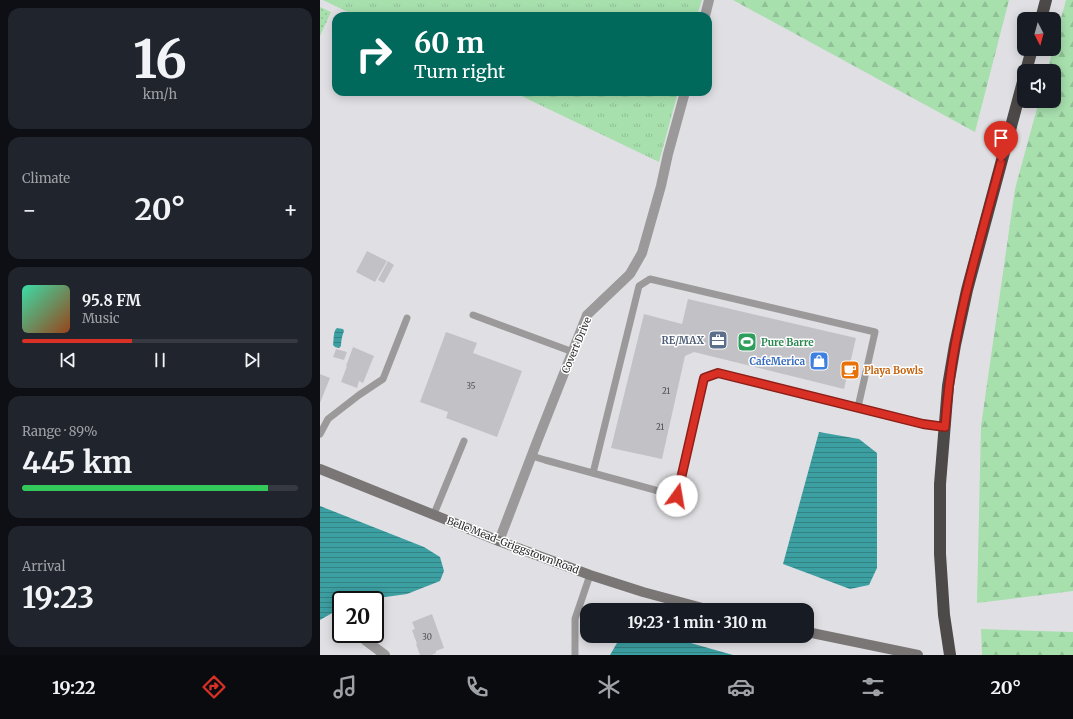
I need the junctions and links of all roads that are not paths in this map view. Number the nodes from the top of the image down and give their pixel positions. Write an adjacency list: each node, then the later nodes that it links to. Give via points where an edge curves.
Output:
1 (709, 0): 3 (street)
2 (1046, 0): 4 (highway)
3 (706, 12)
4 (1043, 12)
5 (684, 96): 7 (street, Covert Drive, via 642,253)
6 (1017, 104): 13 (highway, via 967,290 955,345)
7 (630, 274): 8 (lane); 11 (street, Covert Drive, via 587,315)
8 (639, 286): 12 (lane, via 650,280 875,332); 18 (lane)
9 (473, 316): 11 (lane)
10 (407, 318): 14 (lane, via 383,379 328,419)
11 (573, 352): 16 (street, Covert Drive)
12 (858, 407): 13 (lane, via 923,424); 18 (lane, via 718,373 704,378 677,496)
13 (945, 427): 28 (highway, via 940,484 940,554 944,615)
14 (320, 434)
15 (464, 441): 19 (lane)
16 (532, 456): 18 (lane); 20 (street, Covert Drive)
17 (320, 469): 19 (street, Belle Mead-Griggstown Road)
18 (593, 473)
19 (434, 514): 20 (street, Belle Mead-Griggstown Road)
20 (500, 540): 21 (street, Belle Mead-Griggstown Road)
21 (590, 575): 22 (street, Belle Mead-Griggstown Road); 26 (lane, via 575,619)
22 (684, 603)
23 (814, 633): 27 (street)
24 (369, 643): 25 (street)
25 (385, 655)
26 (575, 655)
27 (918, 655)
28 (950, 655)

